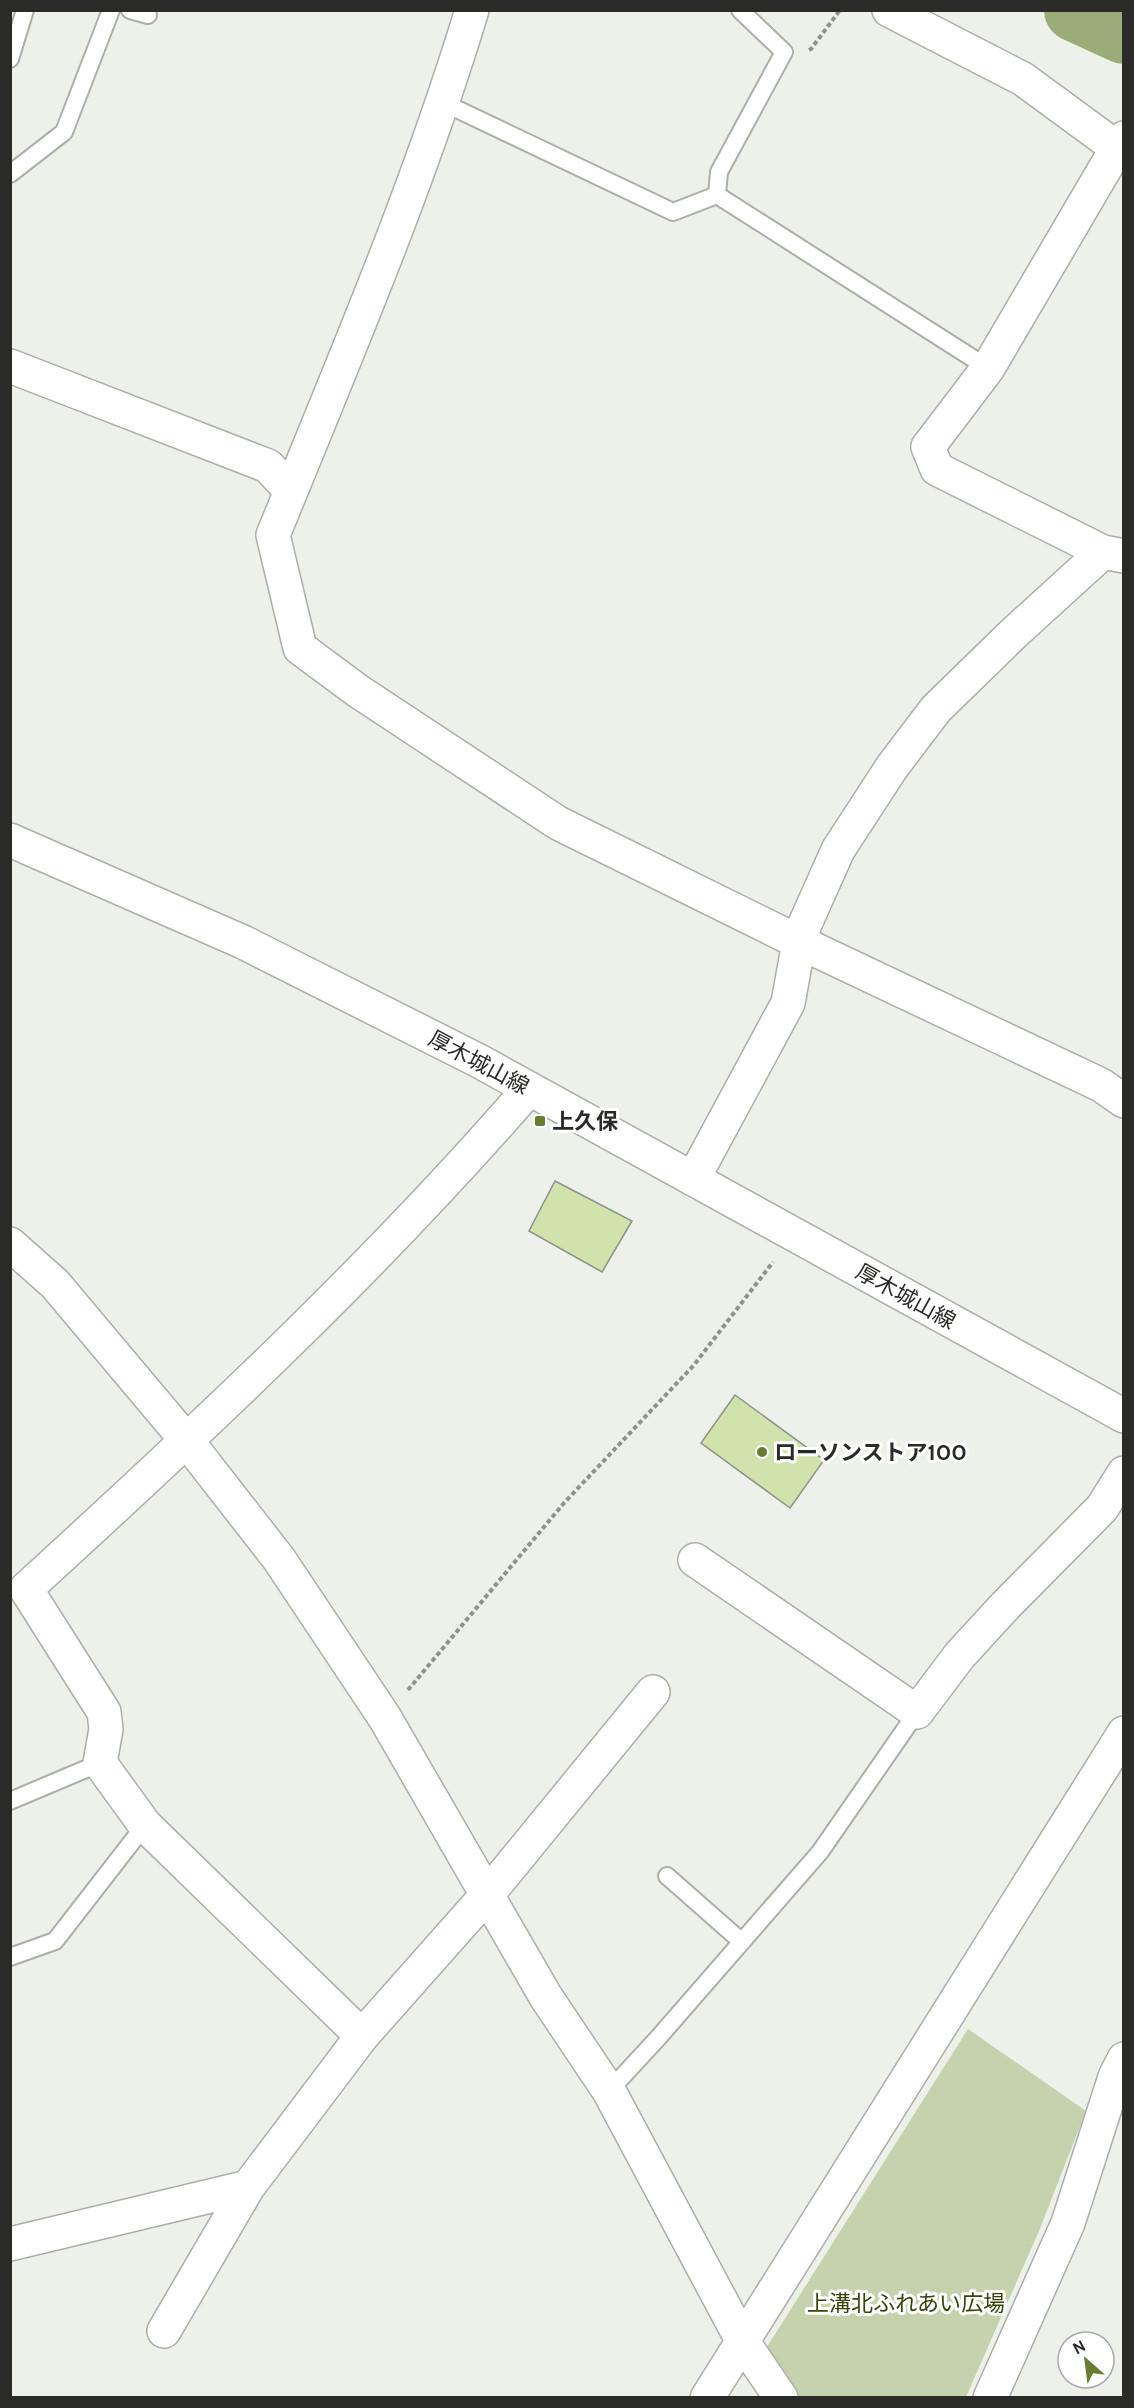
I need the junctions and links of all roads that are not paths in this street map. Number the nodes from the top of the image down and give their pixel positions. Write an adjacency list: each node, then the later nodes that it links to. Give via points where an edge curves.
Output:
1 (25, 10): 8 (lane)
2 (111, 10): 11 (lane, via 64,132)
3 (130, 10): 7 (lane)
4 (472, 10): 9 (street)
5 (740, 10): 12 (lane, via 784,52 719,172)
6 (889, 10): 10 (street, via 1023,79)
7 (148, 15)
8 (10, 59)
9 (444, 103): 12 (lane, via 673,212); 15 (street)
10 (1121, 145): 14 (street)
11 (10, 174)
12 (717, 195): 14 (lane)
13 (10, 366): 15 (street, via 268,466)
14 (988, 368): 16 (street, via 928,447 937,469)
15 (291, 491): 18 (street, via 273,535 300,648 358,691 558,823)
16 (1113, 554): 18 (street, via 1013,634 936,708 838,850)
17 (10, 840): 19 (street, 厚木城山線, via 253,947)
18 (799, 942): 20 (street, via 1101,1085); 21 (street, via 788,1003)
19 (529, 1089): 21 (street, 厚木城山線); 24 (street, via 420,1210)
20 (1124, 1101)
21 (693, 1179): 23 (street, 厚木城山線)
22 (10, 1244): 24 (street, via 55,1284)
23 (1124, 1416)
24 (187, 1441): 27 (street); 35 (street, via 279,1560 385,1718)
25 (1124, 1473): 29 (street, via 1102,1508 960,1655)
26 (695, 1560): 29 (street)
27 (18, 1594): 31 (street, via 104,1712 106,1728)
28 (653, 1692): 35 (street)
29 (917, 1712): 36 (lane, via 820,1852)
30 (1124, 1733): 44 (street)
31 (100, 1763): 32 (lane); 33 (street)
32 (10, 1801)
33 (145, 1825): 37 (lane, via 55,1941); 38 (street)
34 (667, 1876): 36 (lane)
35 (487, 1896): 38 (street); 40 (street, via 546,1997)
36 (742, 1942): 40 (lane)
37 (10, 1958)
38 (362, 2036): 41 (street)
39 (1124, 2059): 47 (street, via 1068,2223)
40 (609, 2091): 44 (street)
41 (248, 2187): 42 (street); 43 (street)
42 (10, 2244)
43 (164, 2331)
44 (743, 2342): 45 (street); 46 (street)
45 (707, 2397)
46 (781, 2397)
47 (990, 2397)

